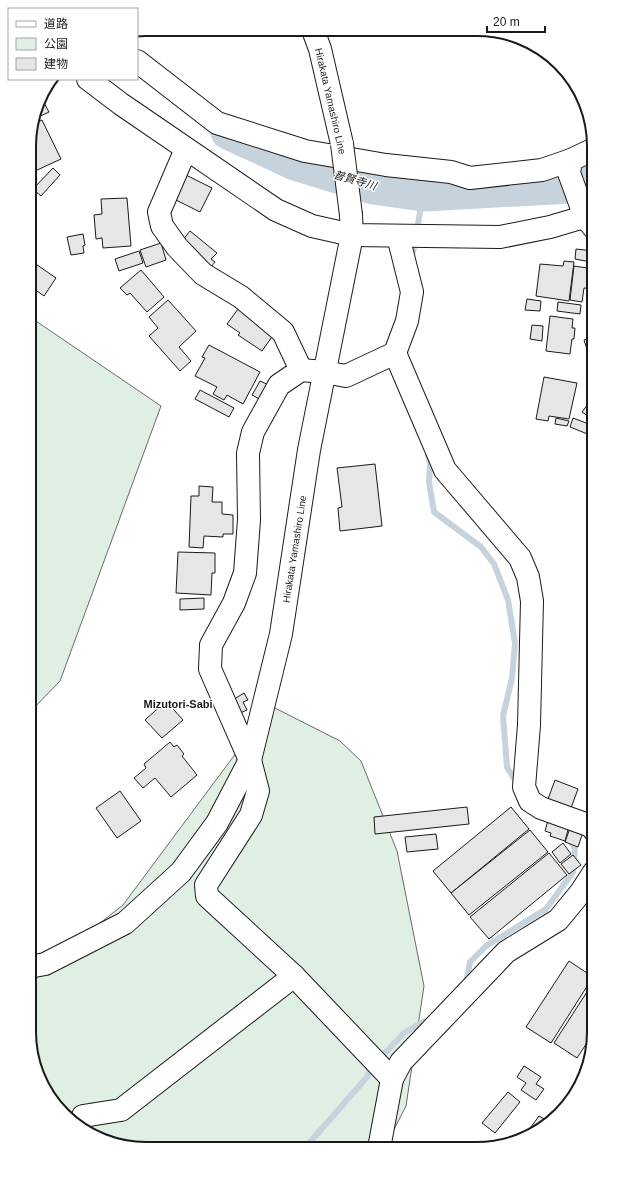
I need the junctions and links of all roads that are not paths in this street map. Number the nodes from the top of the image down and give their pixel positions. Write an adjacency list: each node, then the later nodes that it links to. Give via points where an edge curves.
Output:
1 (315, 36): 9 (street, Hirakata Yamashiro Line, bridge, via 342,144)
2 (138, 63): 6 (street, via 217,123 305,151 386,165 451,172 470,178)
3 (89, 80): 4 (street)
4 (186, 148): 9 (street, via 276,210 312,226); 12 (street, via 159,212 162,226 177,247 203,274 241,297 282,332)
5 (587, 154): 6 (street)
6 (570, 167): 7 (street)
7 (587, 213)
8 (587, 216): 10 (street, via 500,237)
9 (351, 225): 10 (street); 13 (street, Hirakata Yamashiro Line)
10 (398, 236): 11 (street, via 412,292 407,321)
11 (395, 353): 13 (street, via 346,376); 15 (street, via 444,470 520,558 528,577 532,601 529,725 524,787 530,801 541,808)
12 (301, 370): 13 (street); 14 (street, via 279,385 253,432 248,453 249,520 245,573 234,603 211,645 210,669)
13 (324, 372): 14 (street, Hirakata Yamashiro Line, via 309,450 281,634)
14 (250, 760): 17 (street, Hirakata Yamashiro Line, via 217,822 181,872 124,923 45,964); 18 (street, via 258,791 251,815 206,884 207,896)
15 (587, 825)
16 (587, 883): 19 (street, via 558,920 506,952 401,1062)
17 (36, 965)
18 (294, 976): 19 (street); 20 (street, via 121,1110 83,1116)
19 (392, 1079): 21 (street)
20 (82, 1120)
21 (380, 1142)

